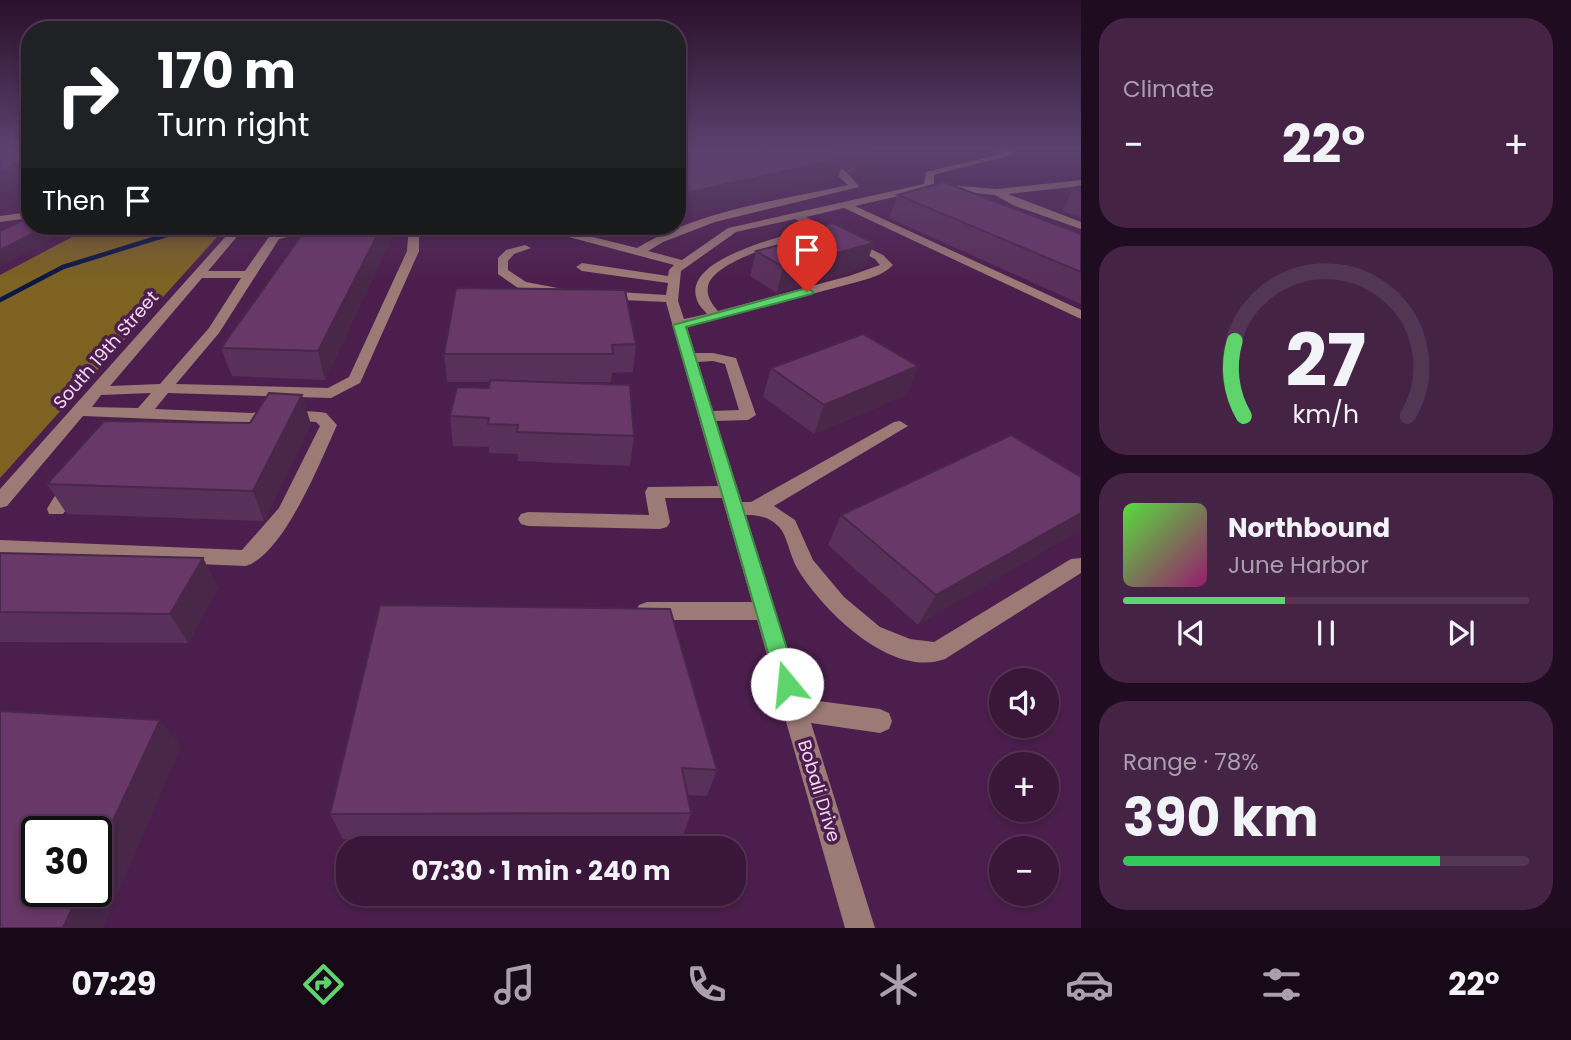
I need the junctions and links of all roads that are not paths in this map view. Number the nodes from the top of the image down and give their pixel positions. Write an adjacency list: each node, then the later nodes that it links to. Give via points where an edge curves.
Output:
1 (831, 192): 9 (street, via 727,216)
2 (921, 192): 4 (street)
3 (997, 192): 8 (street)
4 (845, 205): 7 (street); 22 (street)
5 (21, 216): 6 (street)
6 (0, 219)
7 (801, 219): 17 (street, via 732,230); 23 (street, via 801,234 724,262 703,278 699,292); 23 (street, via 887,265)
8 (1081, 226)
9 (686, 231)
10 (233, 235): 19 (street, South 19th Street)
11 (280, 235): 20 (street)
12 (414, 235): 26 (street, via 413,251 355,380 331,393)
13 (573, 235): 16 (street)
14 (674, 235): 16 (street)
15 (525, 248): 21 (street, via 502,260 502,271 522,285 570,293)
16 (640, 251): 17 (street)
17 (684, 264): 21 (street, via 675,270)
18 (582, 267): 21 (street)
19 (199, 274): 20 (street); 27 (street, South 19th Street)
20 (249, 275): 26 (street, via 214,330)
21 (673, 290): 24 (street, Bobali Drive)
22 (1081, 315)
23 (716, 317): 24 (street)
24 (679, 325): 25 (street, Bobali Drive)
25 (689, 358): 30 (street, Bobali Drive); 30 (street, via 731,360 748,415)
26 (164, 388): 27 (street); 29 (street)
27 (96, 391): 28 (street, South 19th Street)
28 (78, 411): 29 (street); 34 (street, South 19th Street)
29 (136, 414): 32 (street); 39 (street, via 252,418 273,414 320,417 328,425 286,515 246,558)
30 (706, 416): 35 (street, Bobali Drive)
31 (900, 426): 36 (street)
32 (114, 435)
33 (89, 467): 37 (street)
34 (0, 500)
35 (732, 501): 36 (street); 38 (street, via 654,492 660,522); 42 (street, Bobali Drive)
36 (757, 507): 40 (street, via 770,510 794,530 797,551 816,581 855,621 884,641 913,651 937,652)
37 (56, 509)
38 (528, 519)
39 (0, 548)
40 (1078, 565)
41 (625, 611): 42 (street)
42 (765, 611): 43 (street, Bobali Drive)
43 (795, 709): 44 (street); 45 (street, Bobali Drive)
44 (880, 721)
45 (860, 928)

